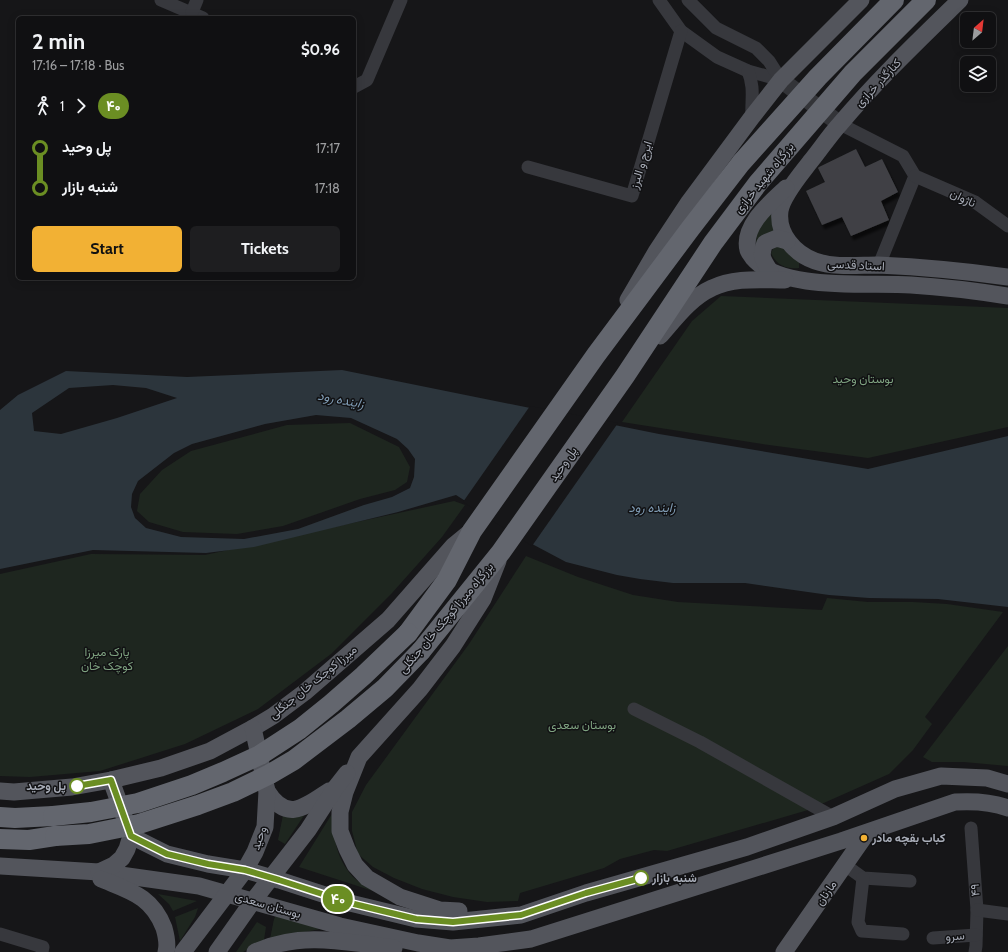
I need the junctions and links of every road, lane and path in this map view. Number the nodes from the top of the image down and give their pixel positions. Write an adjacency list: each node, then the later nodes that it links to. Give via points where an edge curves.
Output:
1 (162, 0): 11 (street)
2 (197, 0): 11 (street)
3 (401, 0): 16 (street, via 367,80)
4 (659, 0): 12 (street)
5 (688, 0): 15 (street, via 716,28 756,48 769,61)
6 (861, 0): 15 (main road)
7 (882, 0): 14 (highway, via 826,58)
8 (894, 0): 14 (highway, بزرگراه شهید خرازی)
9 (926, 0): 31 (highway, بزرگراه شهید خرازی, via 854,73 758,182 713,243)
10 (960, 0): 18 (main road, کنارگذر خرازی)
11 (197, 15)
12 (681, 31): 13 (street, via 717,57); 19 (street, ایرج و البرز, via 632,196)
13 (748, 71): 15 (street); 17 (street, via 752,81)
14 (818, 77): 30 (highway, بزرگراه شهید خرازی, via 741,163)
15 (781, 80): 17 (main road)
16 (356, 86)
17 (752, 117): 30 (main road, via 689,202 656,252)
18 (840, 124): 20 (main road, کنارگذر خرازی); 21 (street, via 903,156)
19 (528, 167)
20 (802, 172): 23 (main road, استاد قدسی, via 780,211 783,232); 26 (main road, via 756,220 750,231 747,241 748,252 759,265)
21 (915, 176): 22 (street, ناژوان, via 975,202); 25 (street)
22 (1008, 226)
23 (788, 241): 24 (main road, استاد قدسی); 26 (main road, via 777,238 765,243 762,259)
24 (804, 256): 25 (main road, استاد قدسی, via 825,264); 28 (main road, via 810,264 811,271 807,277)
25 (879, 265): 27 (main road, استاد قدسی)
26 (770, 271): 28 (main road)
27 (1008, 277)
28 (797, 280): 29 (main road, استاد قدسی, via 917,286); 31 (main road, via 751,280 711,288 681,312)
29 (1008, 296)
30 (596, 355): 32 (highway)
31 (625, 376): 33 (highway, پل وحید)
32 (472, 531): 35 (main road, میرزا کوچک خان جنگلی, via 453,546 388,620 305,692); 43 (highway, بزرگراه میرزا کوچک خان جنگلی, bridge, via 447,580 408,633 331,704 300,729 260,755 192,785 138,803 53,816)
33 (501, 552): 36 (main road, via 483,599 453,646 420,689); 48 (highway, بزرگراه میرزا کوچک خان جنگلی, bridge, via 421,651 385,688 294,760 270,774 234,792 139,824 89,834 29,840)
34 (634, 709): 44 (street, via 700,742)
35 (253, 728): 37 (main road, میرزا کوچک خان جنگلی, via 210,751 161,768); 40 (main road, وحید)
36 (359, 757): 39 (main road); 62 (main road, via 345,792 340,812 340,831 355,865 367,878 400,897 440,910)
37 (111, 780): 41 (main road, میرزا کوچک خان جنگلی, via 72,787); 47 (main road)
38 (1008, 784): 44 (main road, via 987,778 941,776 895,789)
39 (336, 787): 40 (main road, via 305,807 292,810 280,806); 55 (main road, via 308,830)
40 (267, 790): 51 (main road, وحید, via 265,827)
41 (0, 791)
42 (1008, 808): 46 (main road, بوستان سعدی, via 967,801 955,802)
43 (0, 817)
44 (833, 817): 49 (main road); 62 (main road, via 746,847 586,893)
45 (971, 828): 60 (street, ۴۹)
46 (867, 833): 49 (main road, بوستان سعدی); 53 (main road, مارنان)
47 (131, 836): 51 (main road, via 167,854); 54 (main road, via 128,849 122,858)
48 (0, 838)
49 (841, 841): 53 (main road); 68 (main road, بوستان سعدی, via 530,939)
50 (0, 866): 52 (main road)
51 (245, 870): 55 (main road); 58 (main road, وحید)
52 (80, 871): 54 (main road, بوستان سعدی); 70 (main road, via 130,890 146,900 155,909 166,933)
53 (841, 871): 56 (street); 74 (main road, مارنان)
54 (99, 872): 58 (main road, بوستان سعدی, via 199,886)
55 (271, 878): 59 (main road); 62 (main road, via 350,903 416,919 453,922)
56 (863, 878): 57 (street); 64 (street, via 858,922 862,931)
57 (910, 881)
58 (227, 893): 59 (main road, بوستان سعدی); 71 (main road, وحید)
59 (253, 901): 67 (main road, بوستان سعدی, via 340,926); 72 (main road)
60 (977, 910): 61 (street); 65 (street, ۴۹)
61 (1008, 914)
62 (521, 915)
63 (0, 934): 69 (street)
64 (903, 934)
65 (976, 935): 66 (street, سرو); 75 (street, ۴۹)
66 (933, 938)
67 (450, 948): 68 (main road, بوستان سعدی); 73 (main road, via 416,950 334,939 310,939 278,943)
68 (486, 949)
69 (43, 950)
70 (166, 952)
71 (183, 952)
72 (217, 952)
73 (255, 952)
74 (784, 952)
75 (975, 952)

